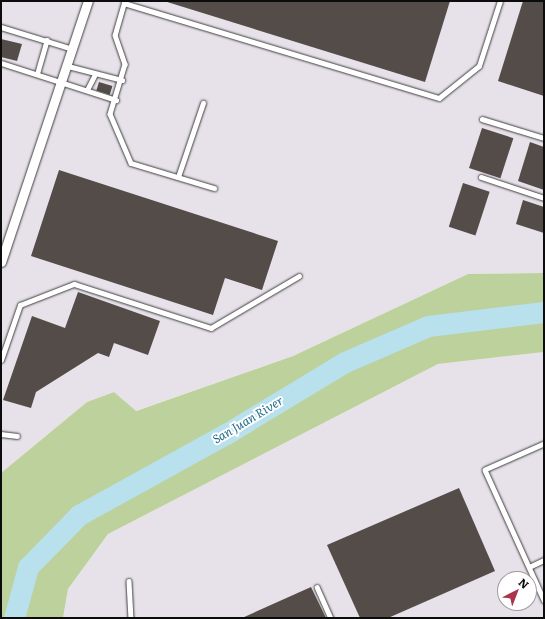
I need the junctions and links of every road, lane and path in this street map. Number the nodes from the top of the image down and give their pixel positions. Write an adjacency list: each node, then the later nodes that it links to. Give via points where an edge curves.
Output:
1 (88, 1): 6 (street)
2 (500, 1): 3 (lane, via 479,66 439,98)
3 (125, 2): 11 (lane, via 115,35 125,64)
4 (1, 27): 5 (lane)
5 (47, 40): 6 (lane); 9 (lane)
6 (73, 49): 8 (street)
7 (1, 63): 9 (lane)
8 (68, 66): 10 (lane); 12 (street)
9 (37, 74): 12 (lane)
10 (94, 76): 11 (lane); 13 (lane)
11 (122, 80): 14 (lane)
12 (62, 81): 13 (lane); 22 (street)
13 (87, 90): 14 (lane)
14 (116, 100): 18 (lane, via 110,114 131,163)
15 (203, 103): 18 (lane)
16 (482, 119): 17 (lane)
17 (544, 138)
18 (178, 177): 20 (lane)
19 (481, 177): 21 (lane)
20 (214, 188)
21 (544, 198)
22 (1, 262)
23 (299, 276): 24 (lane, via 211,328 74,284 20,305)
24 (1, 360)
25 (1, 434): 26 (lane)
26 (17, 436)
27 (544, 444): 29 (lane, via 485,470)
28 (544, 560): 29 (lane)
29 (529, 567): 32 (lane)
30 (130, 581): 33 (lane)
31 (318, 587): 34 (lane)
32 (544, 600)
33 (131, 618)
34 (331, 618)

